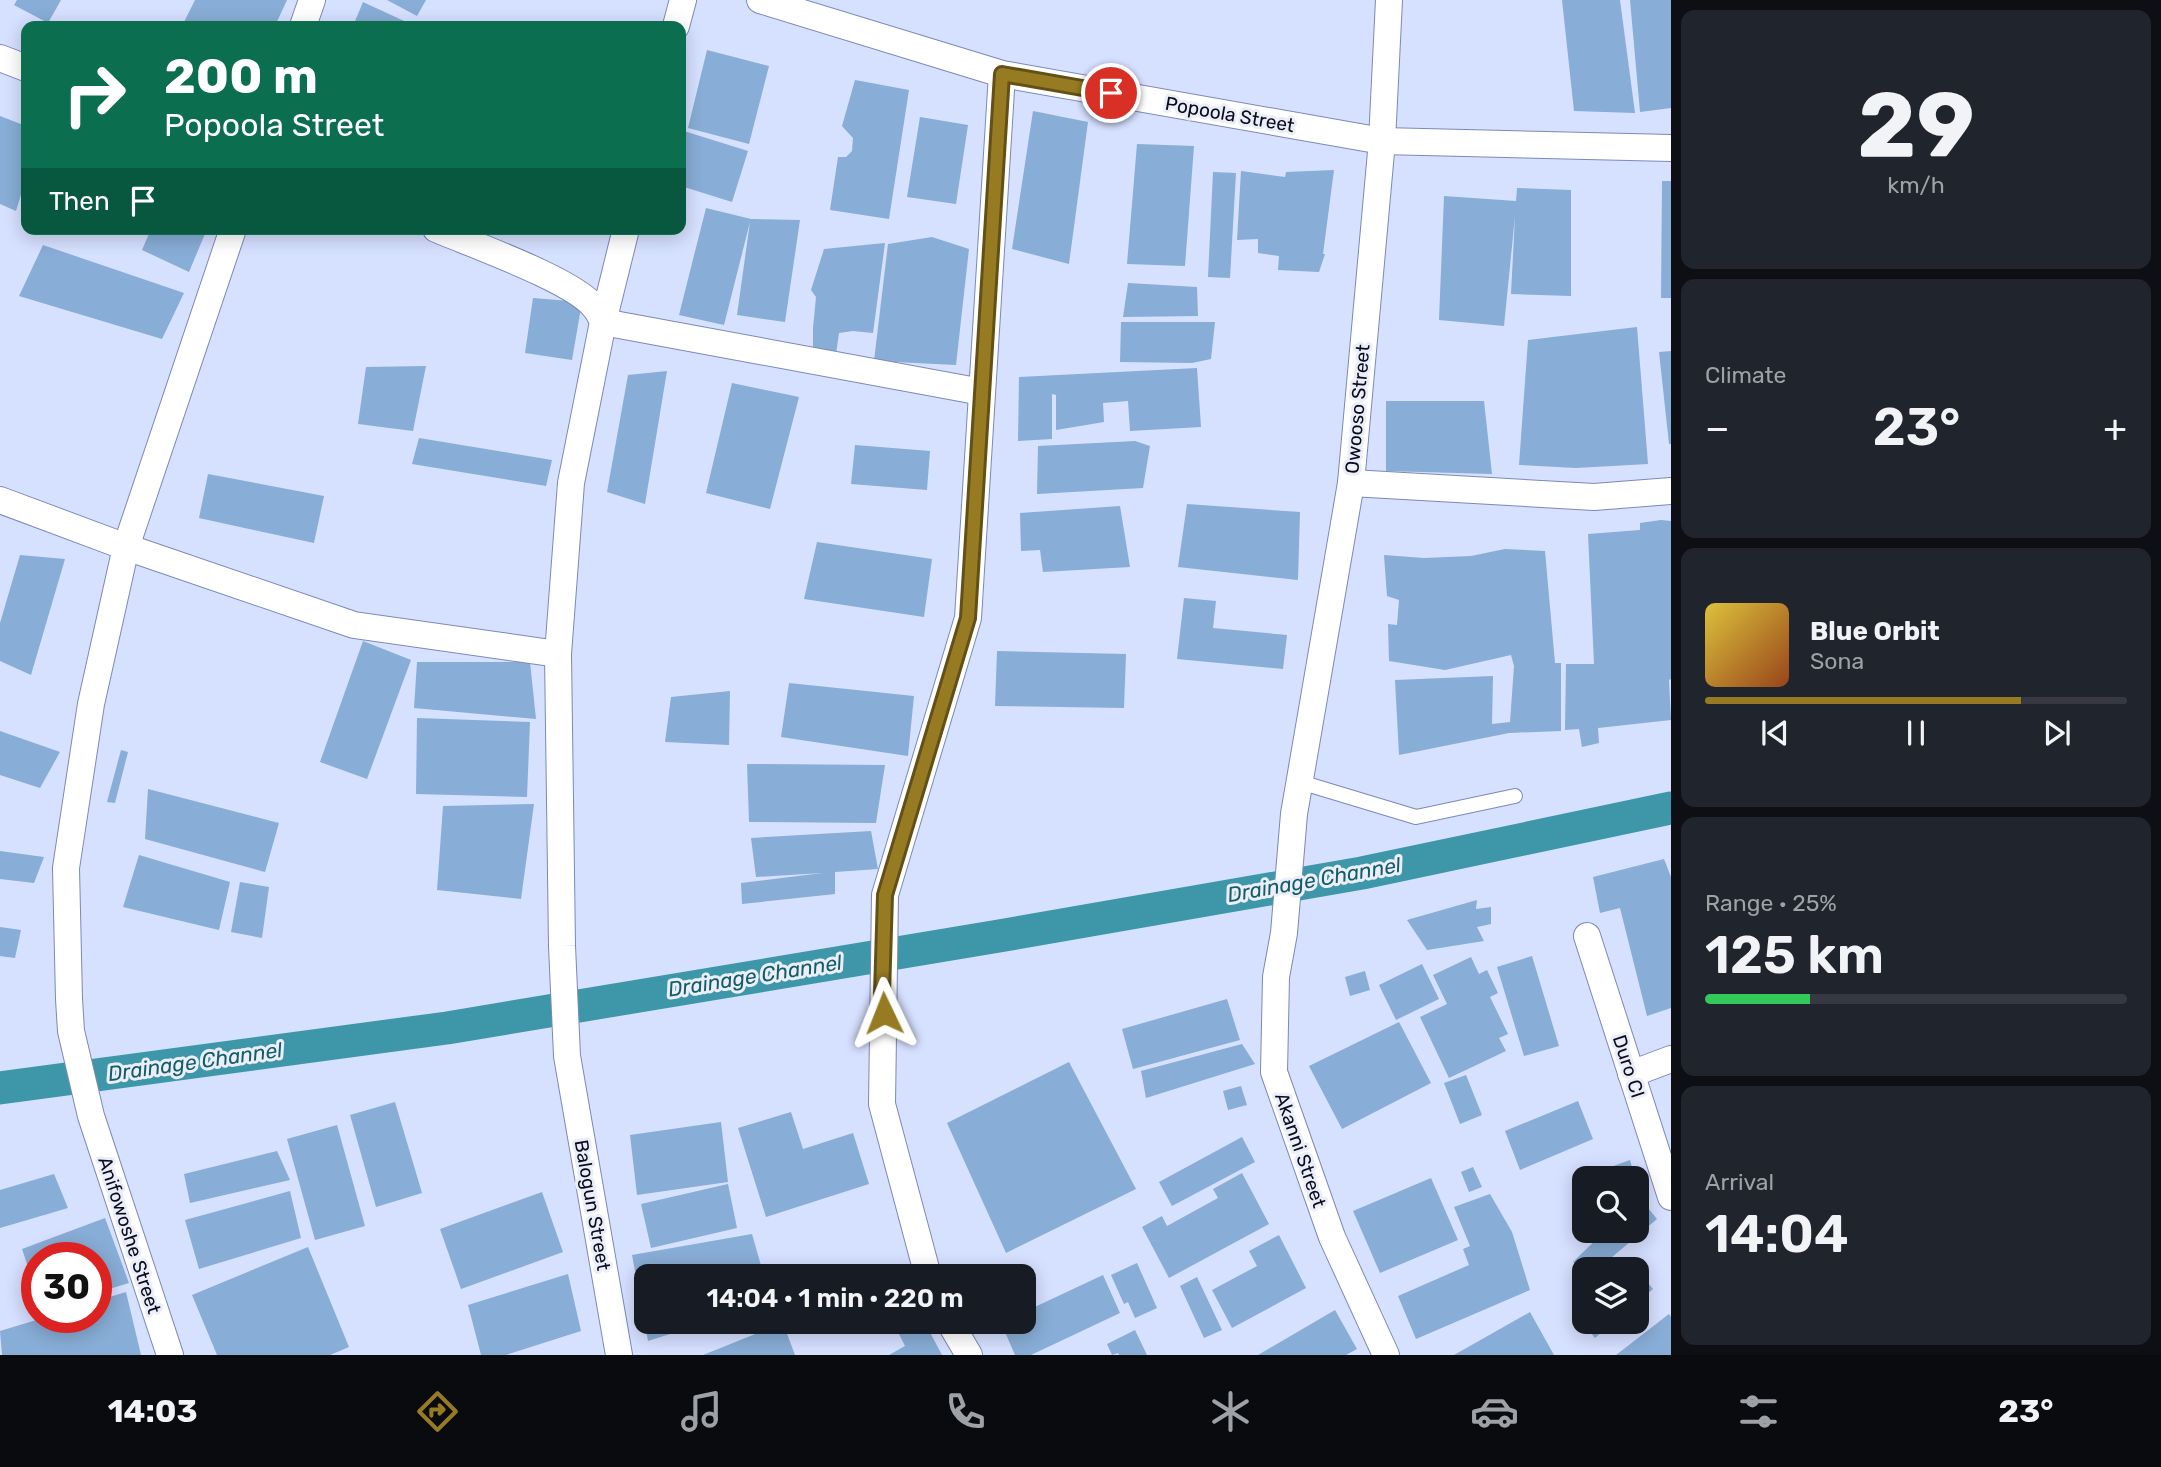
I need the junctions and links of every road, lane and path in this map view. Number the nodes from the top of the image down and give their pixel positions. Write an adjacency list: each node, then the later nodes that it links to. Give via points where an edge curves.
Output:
1 (312, 0): 5 (street)
2 (683, 0): 6 (street)
3 (760, 0): 9 (street, Popoola Street)
4 (1389, 0): 10 (street, Owooso Street)
5 (305, 21)
6 (678, 21)
7 (0, 58): 8 (street)
8 (21, 66)
9 (1002, 74): 10 (street, Popoola Street); 16 (street)
10 (1382, 141): 11 (street, Popoola Street); 17 (street, Owooso Street)
11 (1671, 148)
12 (231, 235): 20 (street, Anifowoshe Street)
13 (450, 235): 15 (street, via 548,276 582,296)
14 (625, 235): 15 (street, Balogun Street)
15 (603, 322): 16 (street); 21 (street, Balogun Street, via 570,483)
16 (982, 392): 29 (street, via 968,618 885,895 882,1104)
17 (1351, 482): 18 (street, via 1594,496); 22 (street, Owooso Street)
18 (1671, 491)
19 (0, 500): 20 (street)
20 (126, 547): 21 (street, via 354,625); 31 (street, Anifowoshe Street, via 91,704 66,868 69,999 71,1031 92,1116)
21 (558, 654): 32 (street, Balogun Street, via 567,1056)
22 (1300, 782): 23 (lane, via 1416,817); 24 (street, Owooso Street)
23 (1515, 796)
24 (1294, 814): 34 (street, Akanni Street, via 1276,977 1274,1072 1332,1237)
25 (1587, 936): 27 (street, Duro Cl)
26 (1671, 1059): 27 (street)
27 (1631, 1074): 28 (street, Duro Cl)
28 (1671, 1197)
29 (925, 1264)
30 (957, 1334): 33 (street)
31 (170, 1355)
32 (619, 1355)
33 (969, 1355)
34 (1386, 1355)

